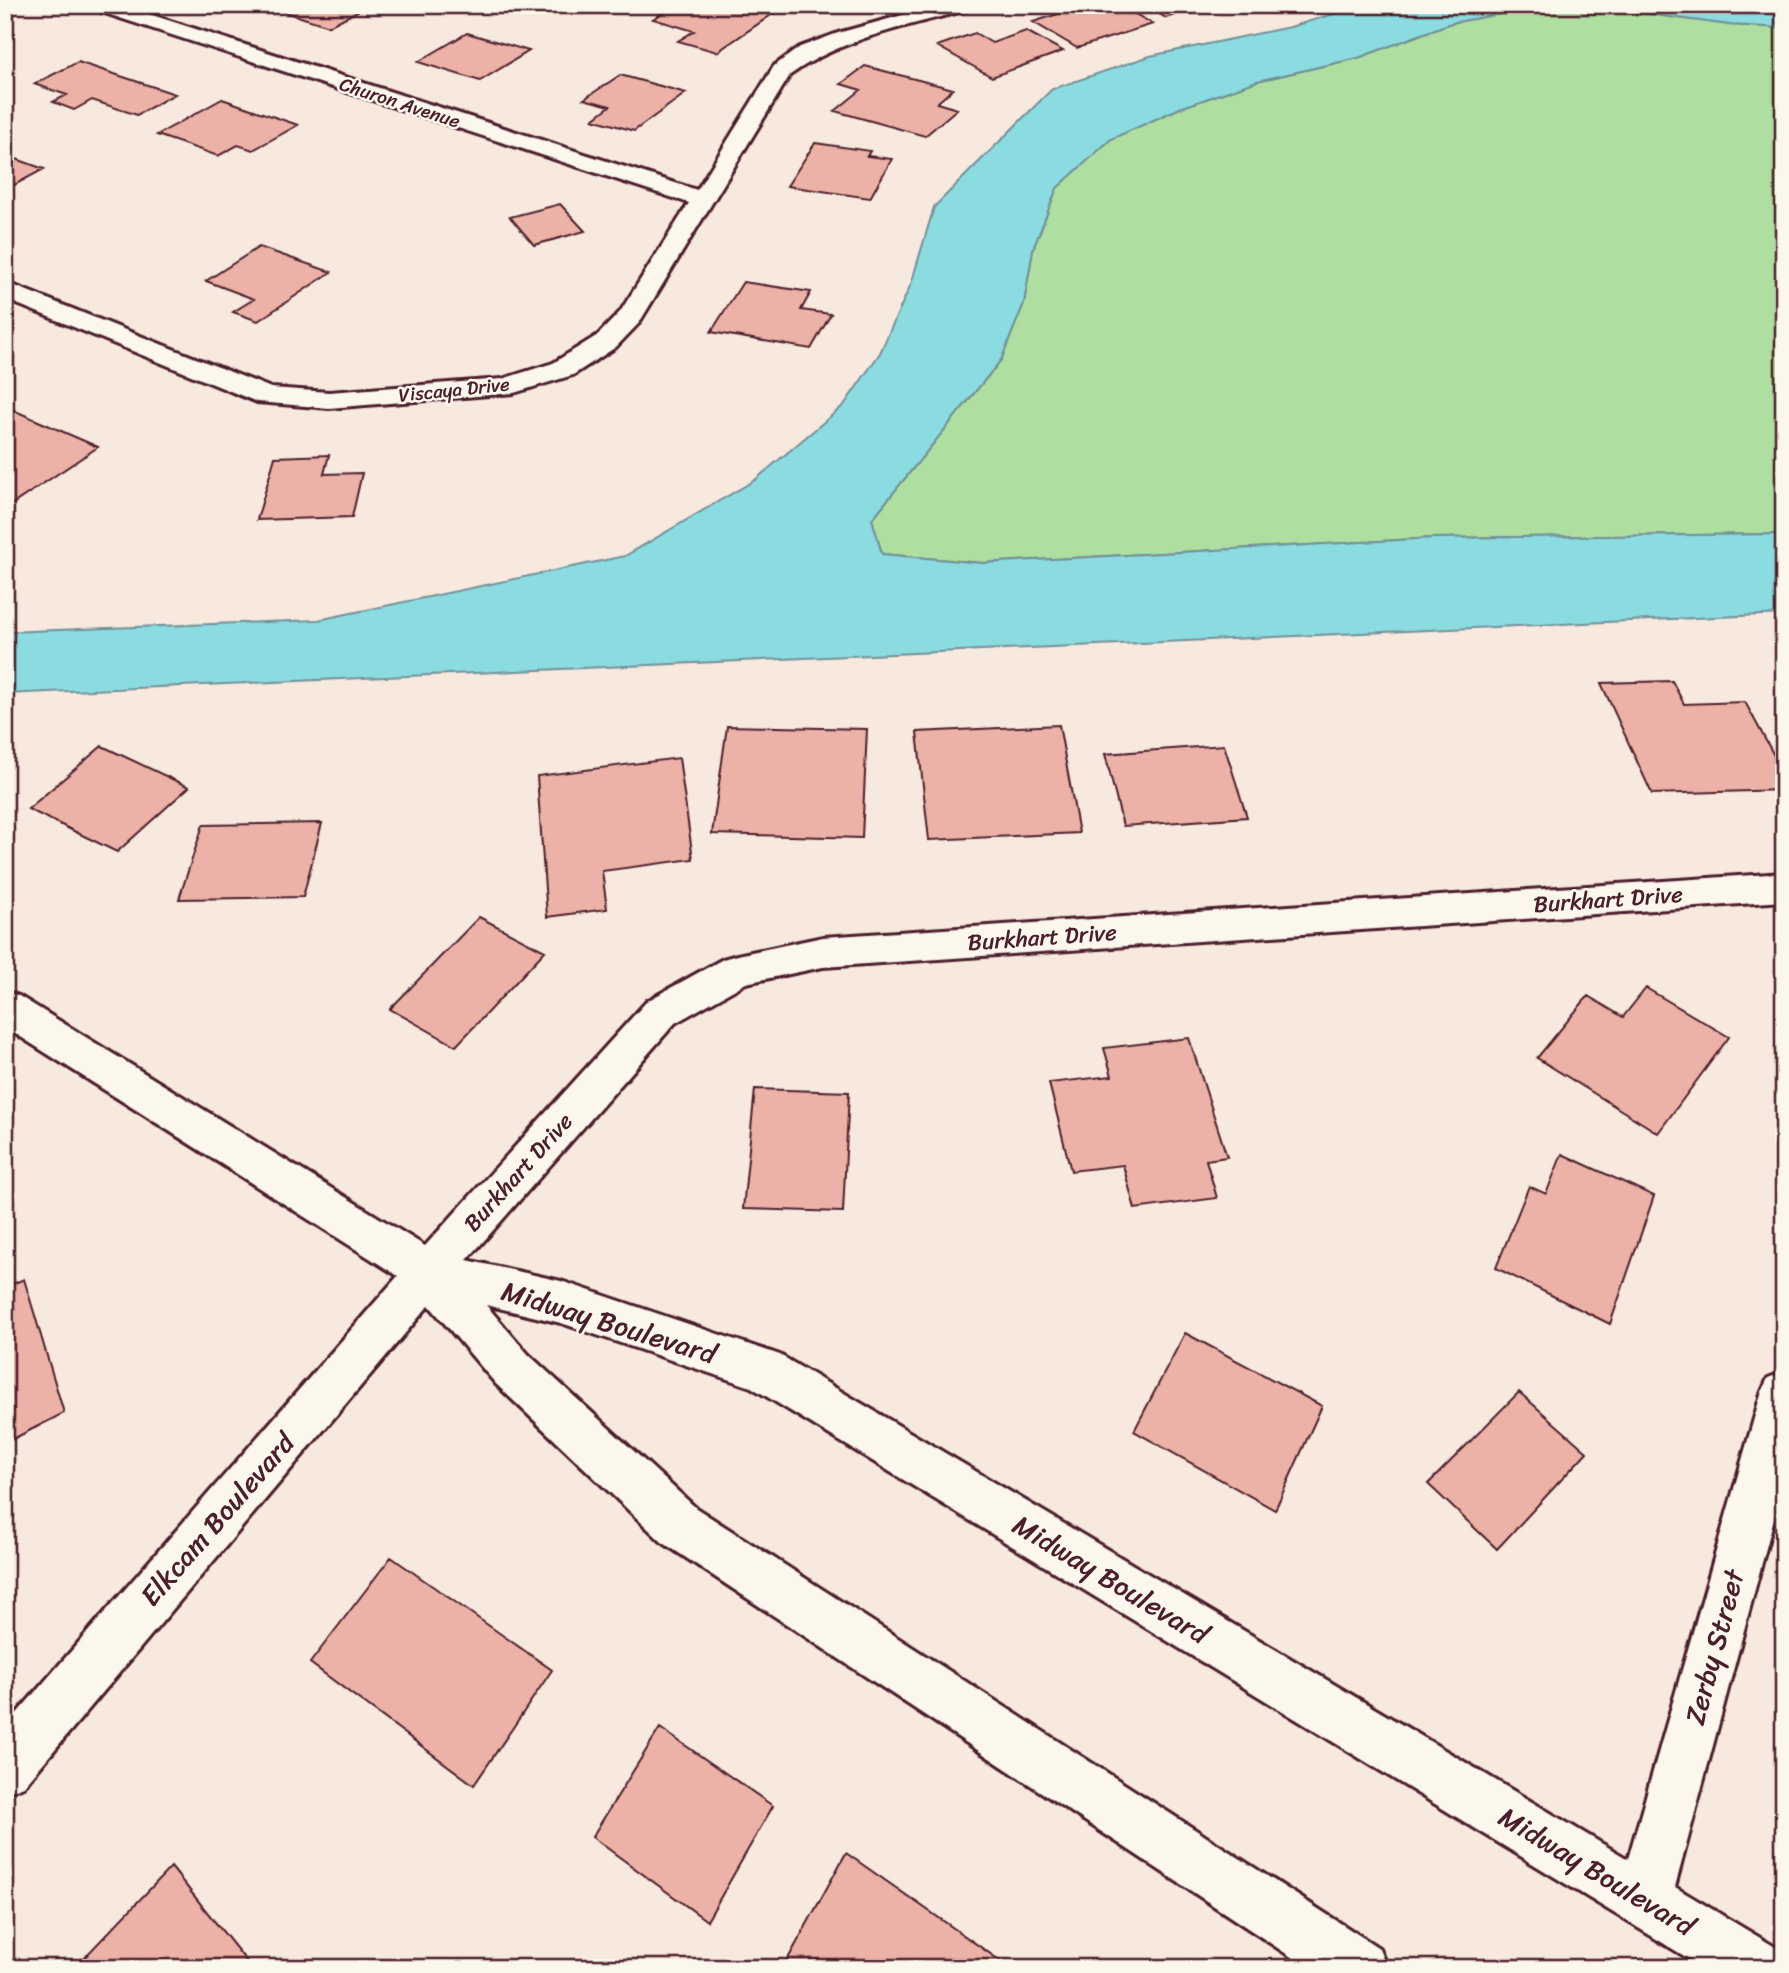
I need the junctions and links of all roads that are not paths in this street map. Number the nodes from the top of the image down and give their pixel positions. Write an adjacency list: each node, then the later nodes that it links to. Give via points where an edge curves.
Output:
1 (99, 5): 5 (street, Churon Avenue)
2 (885, 5): 4 (street)
3 (964, 5): 4 (street, Viscaya Drive)
4 (926, 16): 5 (street, Viscaya Drive, via 845,37 808,52 782,71)
5 (702, 199): 6 (street, Viscaya Drive, via 630,317 607,341 563,369 504,387 329,400 267,396)
6 (5, 290)
7 (1784, 887): 9 (street, Burkhart Drive, via 822,952 737,970 661,1012)
8 (5, 1007): 9 (street, Midway Boulevard)
9 (429, 1272): 11 (street, Elkcam Boulevard); 12 (street, Midway Boulevard, via 561,1302 764,1370); 13 (street, Midway Boulevard, via 512,1369 680,1525)
10 (1784, 1394): 12 (street, Zerby Street)
11 (5, 1767)
12 (1644, 1900): 14 (street, Midway Boulevard)
13 (1359, 1968)
14 (1757, 1968)

